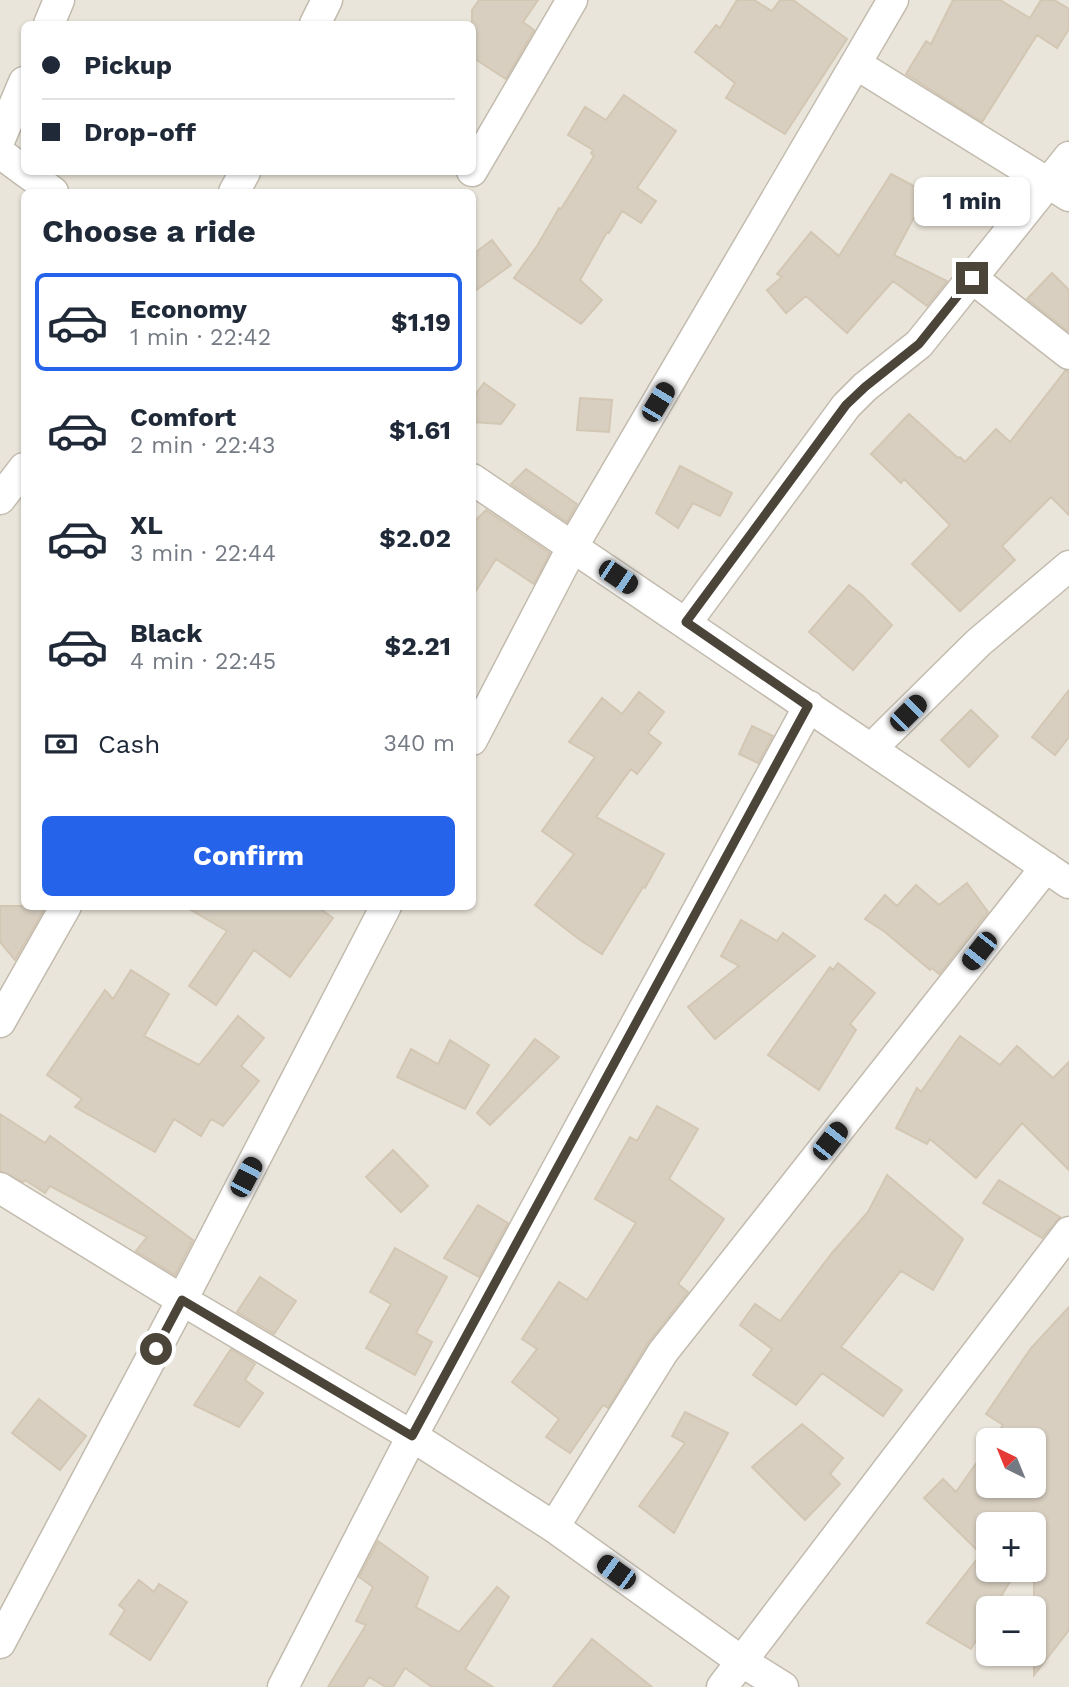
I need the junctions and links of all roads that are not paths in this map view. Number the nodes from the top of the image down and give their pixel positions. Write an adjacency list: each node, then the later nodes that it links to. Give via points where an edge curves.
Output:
1 (59, 0): 5 (street)
2 (327, 0): 6 (street)
3 (572, 0): 12 (street)
4 (893, 0): 7 (street)
5 (50, 21)
6 (316, 21)
7 (856, 64): 16 (street); 22 (street)
8 (21, 89): 9 (street)
9 (0, 139)
10 (0, 153): 13 (street)
11 (1069, 156): 16 (street)
12 (476, 164)
13 (21, 169)
14 (29, 175): 15 (street)
15 (48, 189)
16 (1059, 189): 17 (street)
17 (972, 278): 18 (street); 24 (street, via 919,344 846,405)
18 (1069, 354)
19 (21, 472): 21 (street)
20 (476, 482): 22 (street)
21 (0, 499)
22 (573, 546): 24 (street); 26 (street)
23 (1069, 566): 27 (street, via 978,643)
24 (686, 622): 25 (street)
25 (808, 706): 27 (street); 35 (street)
26 (476, 732)
27 (872, 748): 28 (street)
28 (1058, 875): 36 (street, via 663,1352)
29 (64, 910): 31 (street)
30 (384, 910): 34 (street)
31 (0, 1022)
32 (0, 1188): 34 (street)
33 (1069, 1232): 38 (street)
34 (182, 1300): 35 (street); 37 (street)
35 (412, 1436): 36 (street); 39 (street)
36 (554, 1527): 38 (street)
37 (0, 1643)
38 (741, 1661): 40 (street); 41 (street)
39 (283, 1687)
40 (722, 1687)
41 (783, 1687)

